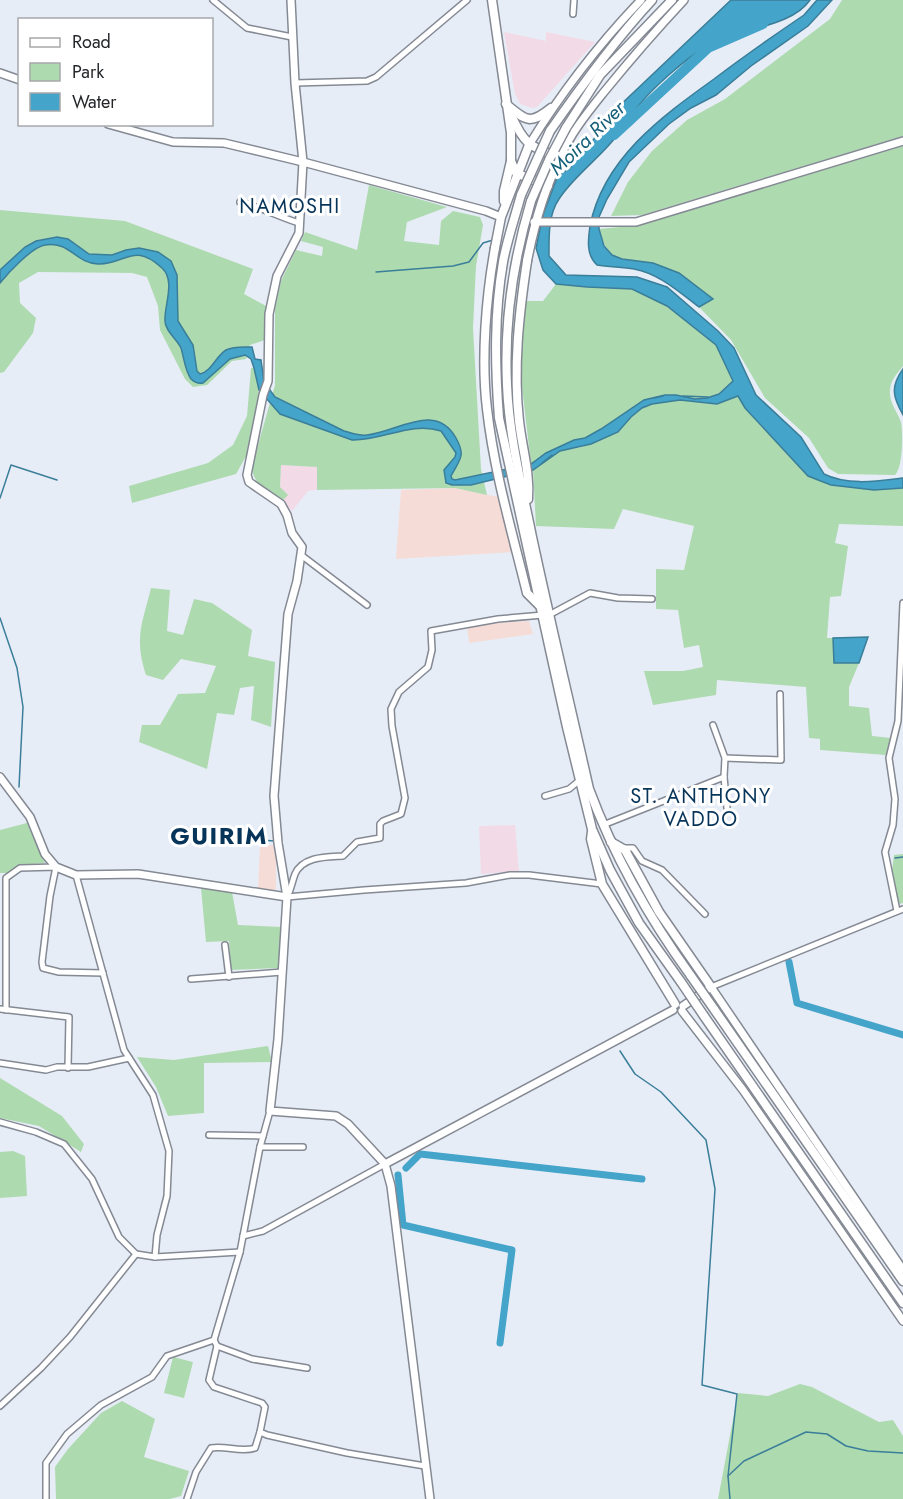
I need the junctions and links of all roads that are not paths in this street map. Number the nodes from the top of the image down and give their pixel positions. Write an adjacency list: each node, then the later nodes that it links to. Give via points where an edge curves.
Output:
1 (213, 0): 11 (street, via 247,28)
2 (291, 0): 11 (street)
3 (467, 0): 14 (street, via 376,77 367,81)
4 (492, 0): 15 (main road)
5 (574, 0): 10 (street)
6 (641, 0): 16 (street)
7 (652, 0): 34 (main road, bridge, via 593,69 550,131 521,195 502,272 495,319 501,428)
8 (672, 0): 29 (main road, bridge, via 600,75 566,128 531,201 514,266 507,322 509,416)
9 (684, 0): 20 (street, via 589,111)
10 (573, 14)
11 (292, 37): 14 (street)
12 (0, 73): 13 (street)
13 (18, 79)
14 (295, 83): 22 (street)
15 (506, 104): 16 (main road, via 520,116 532,119); 19 (main road); 21 (main road)
16 (551, 108): 19 (street)
17 (115, 126): 22 (street, via 173,142 224,143)
18 (903, 141): 28 (street, via 636,222)
19 (529, 145): 20 (main road); 23 (main road)
20 (560, 158): 24 (main road)
21 (511, 161): 23 (main road); 26 (main road)
22 (303, 162): 26 (street, via 486,211); 27 (street)
23 (516, 173): 24 (main road); 26 (main road)
24 (548, 186): 28 (main road)
25 (240, 202): 27 (street)
26 (503, 212): 34 (main road, via 490,278 485,364 487,408 499,478 527,593)
27 (299, 223): 30 (street, via 299,233 277,276 269,314 268,381 247,475 249,482 280,504 302,547)
28 (537, 223): 29 (main road, via 527,261 516,364 519,421 530,478)
29 (527, 513): 34 (main road)
30 (301, 555): 33 (street); 50 (street, via 288,614 274,796)
31 (652, 599): 34 (street, via 590,593)
32 (903, 603): 51 (street, via 898,721 889,758 895,799 885,852)
33 (367, 604)
34 (544, 612): 40 (main road); 43 (main road, via 589,789); 50 (street, via 431,631 428,666 399,692 392,709 405,798 401,814 380,824 380,838 357,842 343,856 307,861 296,872)
35 (780, 694): 37 (street, via 782,760)
36 (713, 725): 37 (street)
37 (725, 758): 39 (street)
38 (0, 777): 47 (street, via 30,817 45,854)
39 (724, 777): 42 (street); 43 (street)
40 (580, 780): 41 (street, via 569,789); 44 (main road)
41 (545, 796)
42 (727, 808)
43 (603, 825): 45 (main road)
44 (592, 829): 49 (main road); 77 (main road, bridge, via 639,923)
45 (611, 842): 46 (main road); 76 (main road, bridge, via 663,938)
46 (624, 848): 52 (street, via 633,848 642,861 662,870); 58 (main road, via 659,912)
47 (56, 867): 48 (street); 55 (street, via 43,968); 60 (street, via 20,868 6,878)
48 (76, 874): 50 (street, via 138,874); 55 (street)
49 (602, 884): 50 (street, via 510,875 466,883); 59 (main road)
50 (287, 897): 54 (street)
51 (900, 910): 58 (street)
52 (705, 914)
53 (225, 945): 56 (street)
54 (282, 972): 56 (street); 64 (street)
55 (103, 973): 61 (street)
56 (229, 977): 57 (street)
57 (191, 979)
58 (711, 987): 59 (street); 75 (street)
59 (678, 1008): 70 (street); 78 (street, via 749,1099)
60 (3, 1010): 63 (street, via 69,1017)
61 (129, 1058): 63 (street); 74 (street, via 153,1095 169,1151 167,1196)
62 (0, 1063): 63 (street, via 46,1070)
63 (68, 1068)
64 (270, 1111): 67 (street); 70 (street, via 336,1116)
65 (0, 1122): 73 (street, via 64,1144 92,1179 120,1237)
66 (210, 1135): 67 (street)
67 (263, 1136): 68 (street)
68 (260, 1147): 69 (street); 71 (street)
69 (303, 1147)
70 (385, 1164): 71 (street, via 262,1231); 83 (street)
71 (243, 1236): 72 (street)
72 (240, 1252): 74 (street); 79 (street)
73 (136, 1254): 74 (street); 81 (street, via 70,1337)
74 (155, 1257)
75 (903, 1270)
76 (903, 1281)
77 (903, 1303)
78 (903, 1321)
79 (215, 1343): 80 (street, via 252,1359); 82 (street, via 209,1380 214,1387 262,1403 265,1407); 84 (street, via 166,1356 152,1377 100,1404 67,1434 46,1463)
80 (307, 1368)
81 (0, 1406)
82 (260, 1431): 83 (street, via 347,1453); 85 (street, via 255,1448 247,1451 211,1448 196,1472)
83 (425, 1466): 86 (street)
84 (46, 1499)
85 (188, 1499)
86 (430, 1499)

